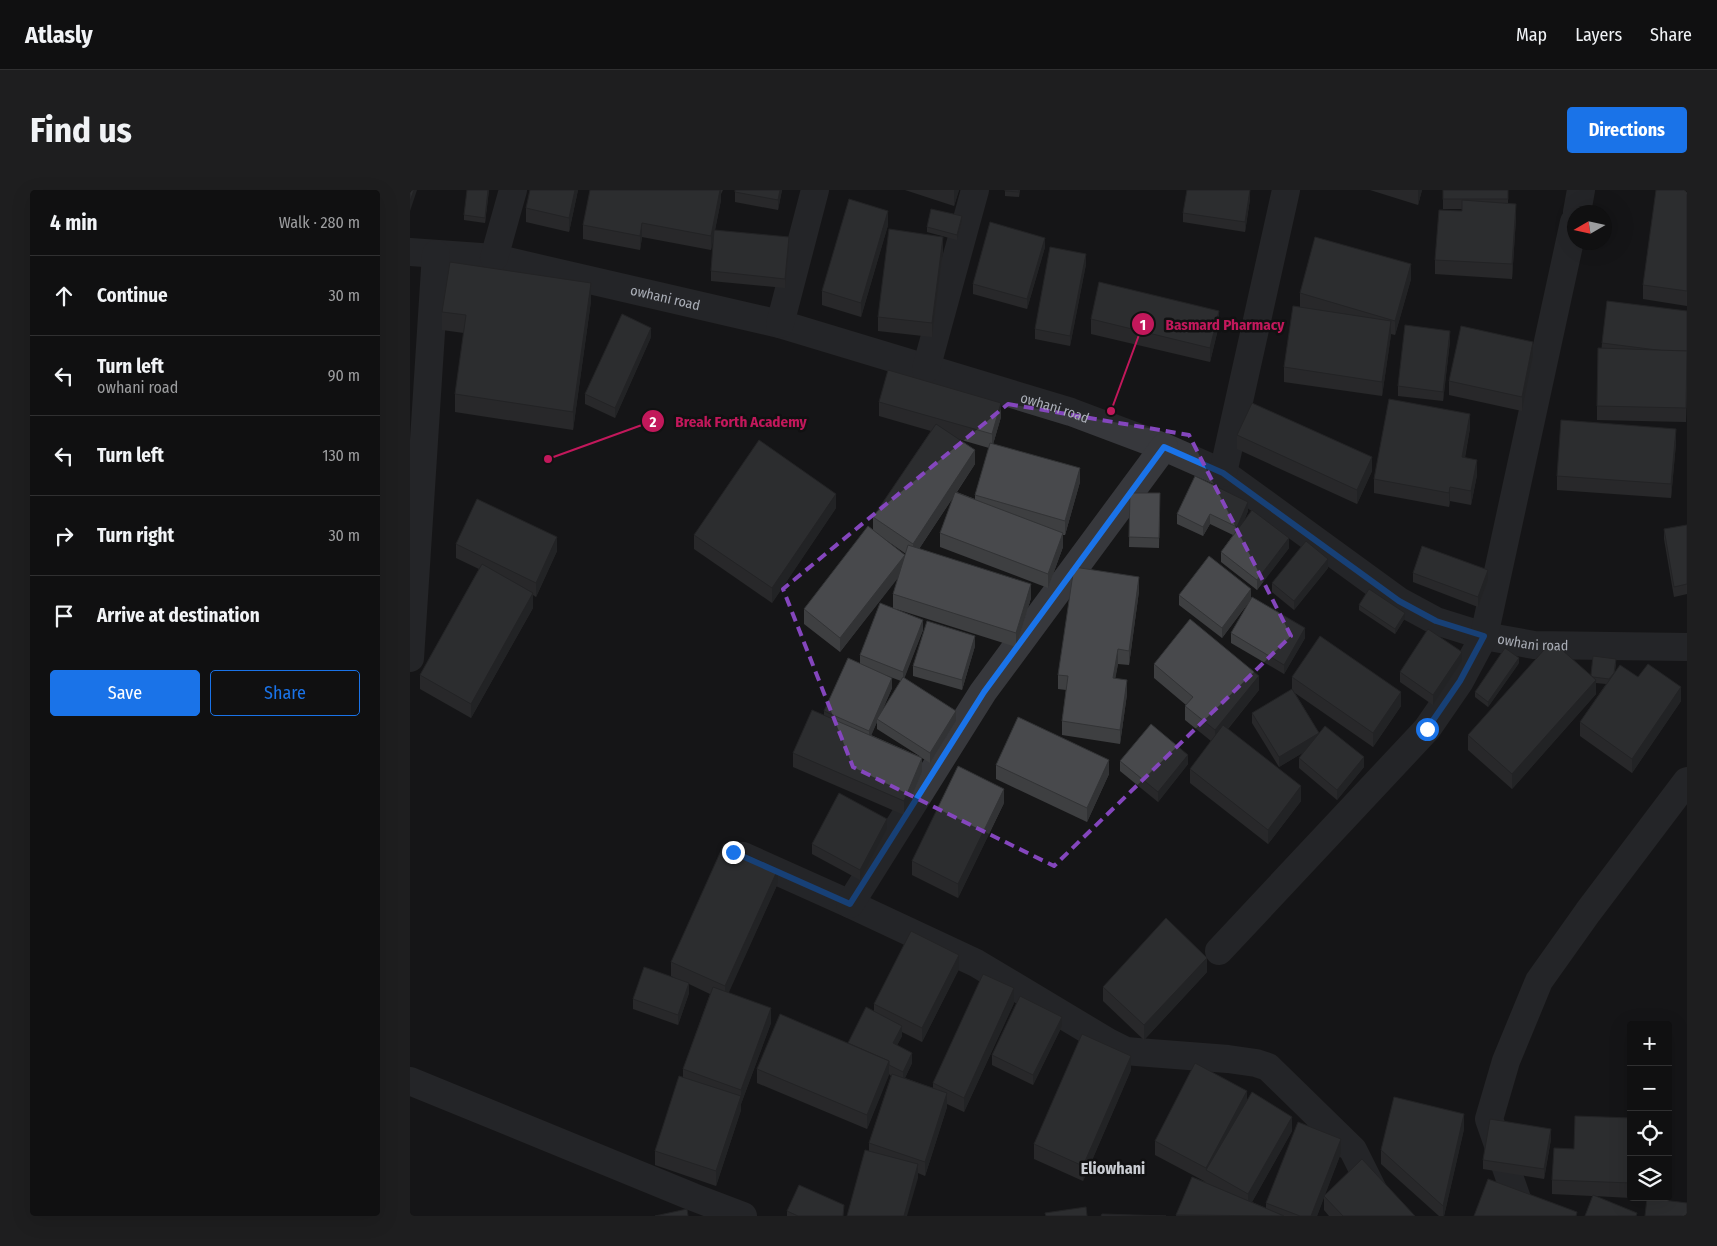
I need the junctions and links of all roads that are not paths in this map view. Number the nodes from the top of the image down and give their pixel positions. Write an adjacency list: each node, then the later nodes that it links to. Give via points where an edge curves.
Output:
1 (513, 190): 9 (street)
2 (815, 190): 10 (street)
3 (976, 190): 11 (street)
4 (1286, 190): 13 (street)
5 (1582, 190): 6 (street)
6 (1579, 205)
7 (1568, 250): 14 (street)
8 (423, 253): 9 (street, owhani road); 16 (street)
9 (494, 258): 10 (street, owhani road)
10 (780, 324): 11 (street, owhani road)
11 (926, 369): 12 (street, owhani road, via 1071,412)
12 (1164, 447): 13 (street, owhani road); 19 (street, via 984,692)
13 (1223, 473): 14 (street, owhani road, via 1399,601 1436,621)
14 (1484, 636): 15 (street, owhani road, via 1534,645); 20 (street, via 1460,681 1427,729)
15 (1687, 647)
16 (410, 658)
17 (1687, 781): 25 (street, via 1539,980 1506,1061 1489,1119)
18 (733, 852): 19 (street)
19 (850, 904): 24 (street, via 976,963 1126,1051 1228,1059 1268,1067 1353,1150)
20 (1219, 951)
21 (410, 1081): 22 (street)
22 (696, 1207): 23 (street)
23 (743, 1216)
24 (1386, 1216)
25 (1523, 1216)

